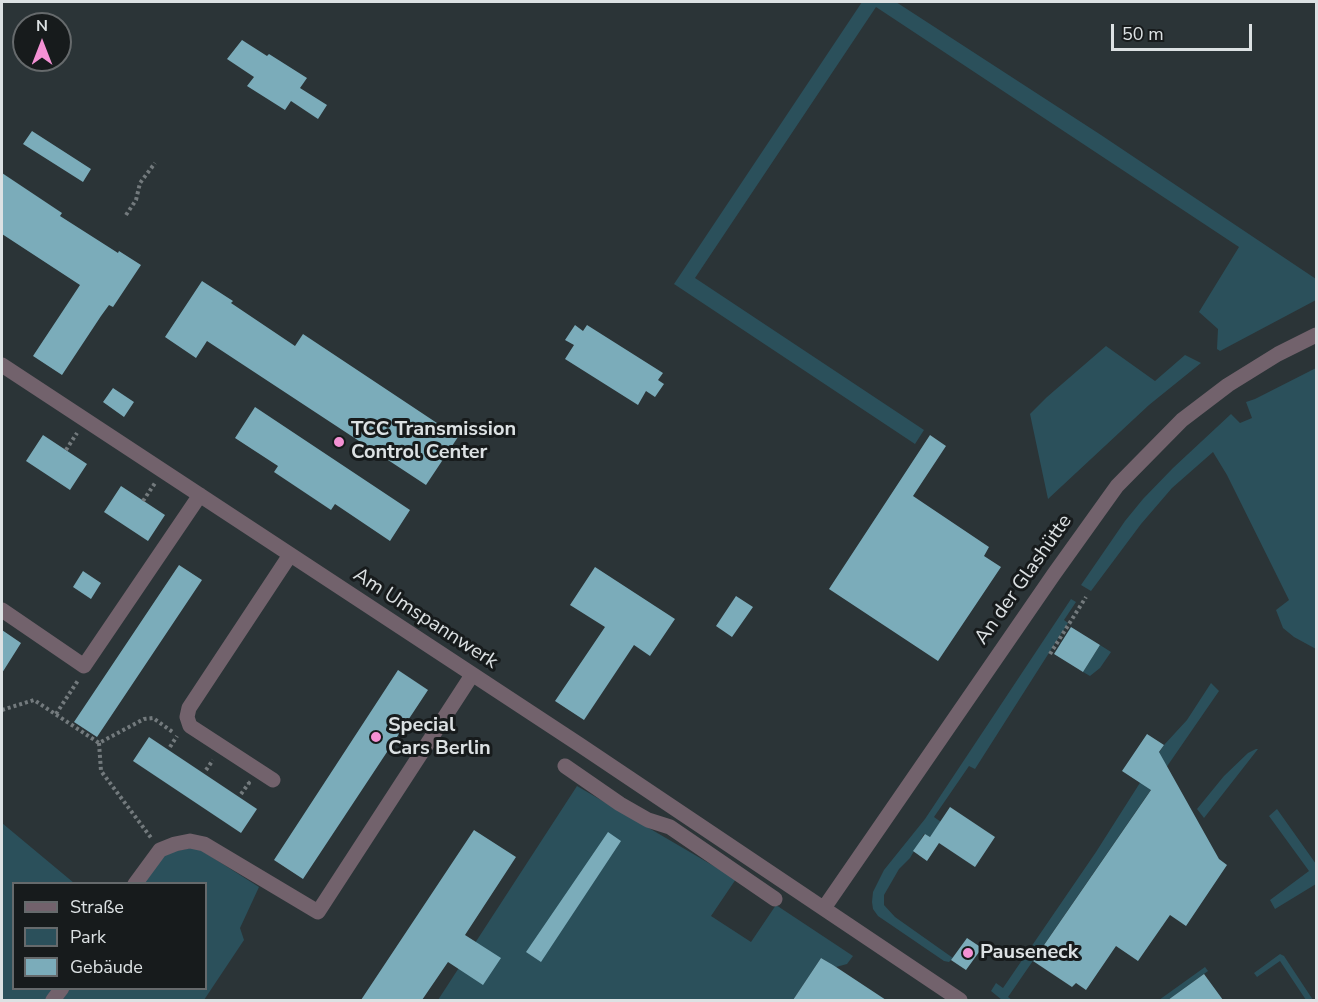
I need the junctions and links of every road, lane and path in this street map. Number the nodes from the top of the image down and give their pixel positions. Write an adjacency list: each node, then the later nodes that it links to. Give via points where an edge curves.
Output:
1 (154, 163): 2 (path)
2 (126, 215)
3 (1317, 334): 33 (street, An der Glashütte, via 1228,385 1182,420 1117,486)
4 (2, 365): 8 (street, Am Umspannwerk)
5 (80, 429): 6 (path)
6 (66, 450)
7 (157, 480): 9 (path)
8 (200, 495): 10 (street, Am Umspannwerk); 14 (street)
9 (143, 501)
10 (290, 555): 15 (street, Am Umspannwerk); 28 (street, via 187,713 190,726)
11 (1086, 597): 13 (path)
12 (2, 610): 14 (street)
13 (1050, 654)
14 (84, 666): 17 (path)
15 (472, 675): 30 (street, via 318,912 204,844 190,841); 33 (street, Am Umspannwerk)
16 (2, 710): 17 (path, via 34,700)
17 (56, 714): 20 (path)
18 (178, 735): 19 (path); 20 (path, via 153,718); 21 (path)
19 (187, 741)
20 (99, 743): 30 (path, via 101,771)
21 (170, 747)
22 (204, 753): 23 (path)
23 (213, 759): 24 (path); 26 (path)
24 (222, 765)
25 (565, 766): 32 (street, via 629,810 670,827)
26 (206, 770)
27 (240, 777): 29 (path, via 249,783)
28 (273, 780)
29 (241, 794)
30 (160, 850): 31 (street)
31 (136, 882)
32 (775, 900)
33 (824, 908): 34 (street, Am Umspannwerk)
34 (960, 1000)

